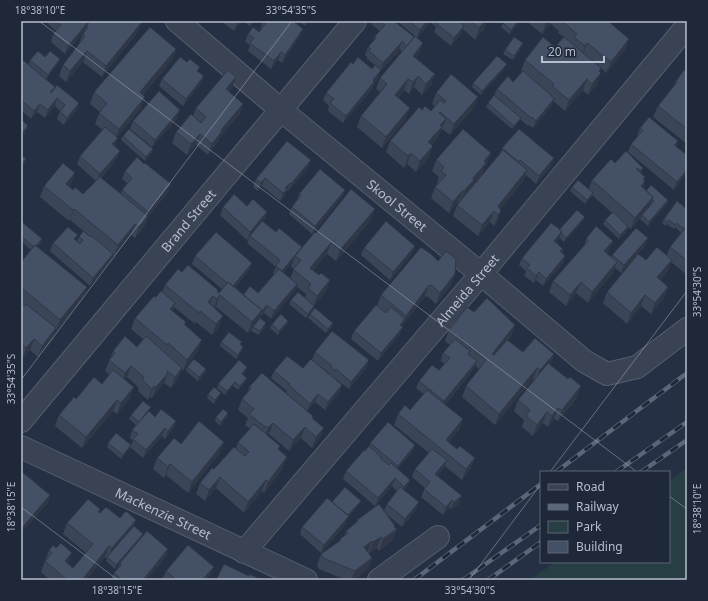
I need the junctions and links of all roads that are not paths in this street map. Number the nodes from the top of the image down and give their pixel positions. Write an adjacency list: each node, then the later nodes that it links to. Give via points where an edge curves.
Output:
1 (177, 21): 4 (street, Skool Street)
2 (354, 21): 4 (street, Brand Street)
3 (687, 26): 5 (street, Almeida Street)
4 (281, 110): 5 (street, Skool Street); 7 (street, Brand Street)
5 (481, 274): 6 (street, Skool Street, via 584,361 607,374 637,367); 10 (street, Almeida Street)
6 (687, 329)
7 (21, 421)
8 (21, 447): 10 (street, Mackenzie Street)
9 (438, 537): 12 (street)
10 (244, 552): 11 (street, Mackenzie Street)
11 (306, 580)
12 (379, 580)

